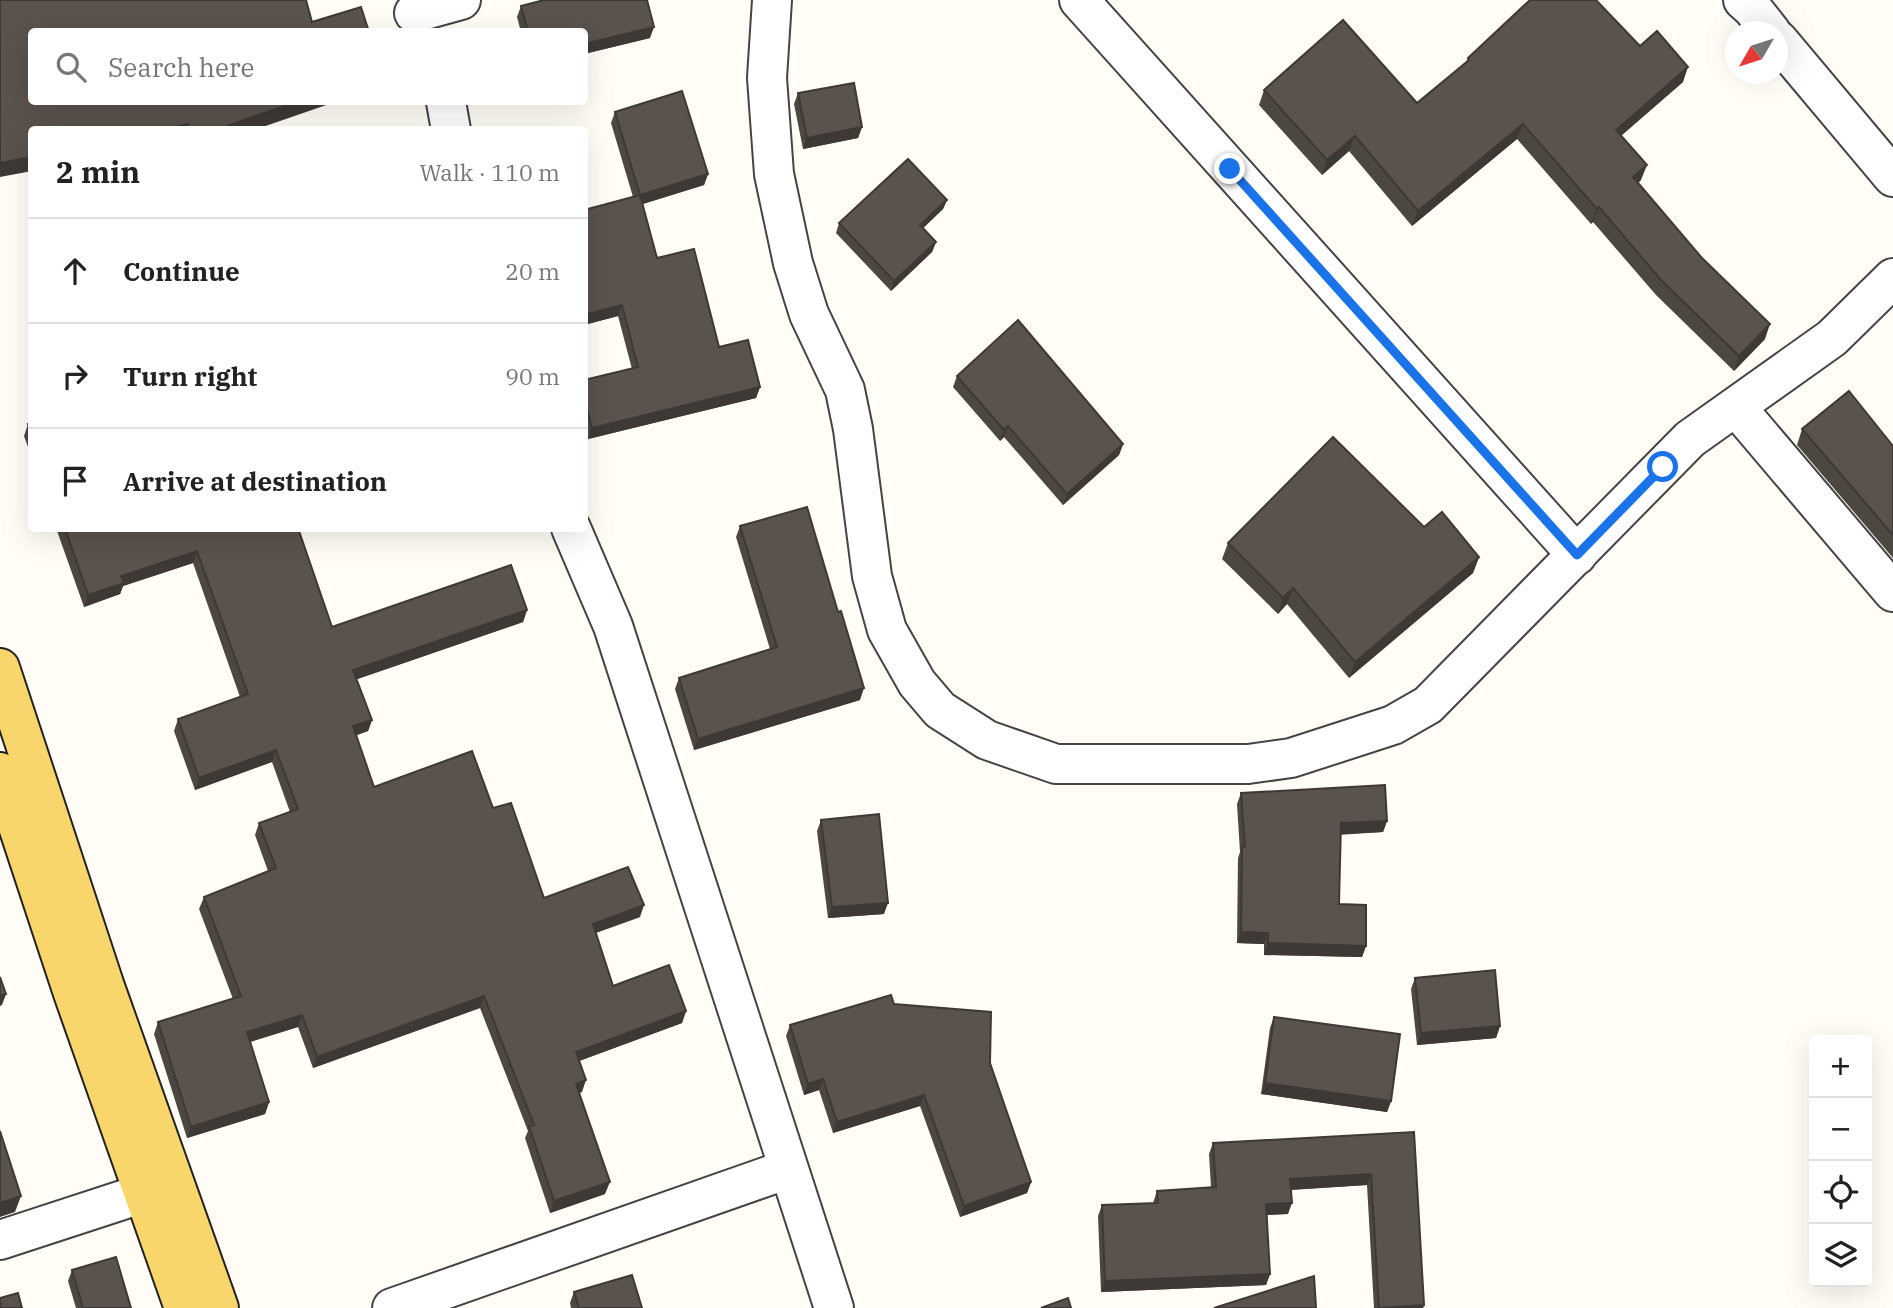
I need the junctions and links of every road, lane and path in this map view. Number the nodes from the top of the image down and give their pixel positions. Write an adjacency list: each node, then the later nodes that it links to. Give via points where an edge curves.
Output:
1 (461, 0): 5 (street)
2 (772, 0): 14 (street, via 769,106 775,174 793,263 809,313 845,390 872,576 887,630 917,683 940,710 987,740 1056,764 1248,764 1291,758 1392,725 1428,705)
3 (1079, 0): 14 (street)
4 (1743, 0): 6 (street)
5 (415, 15)
6 (1762, 21)
7 (1788, 53): 10 (street)
8 (447, 105): 9 (street)
9 (450, 126)
10 (1893, 177)
11 (1893, 278): 12 (street, via 1832,338)
12 (1736, 407): 14 (street, via 1690,439); 15 (street)
13 (573, 532): 18 (street, via 613,626)
14 (1577, 555)
15 (1893, 592)
16 (0, 668): 22 (main road, via 104,984)
17 (0, 772): 19 (main road)
18 (788, 1169): 23 (street); 24 (street)
19 (144, 1193): 20 (street); 21 (main road)
20 (0, 1240)
21 (184, 1308)
22 (219, 1308)
23 (392, 1308)
24 (834, 1308)

